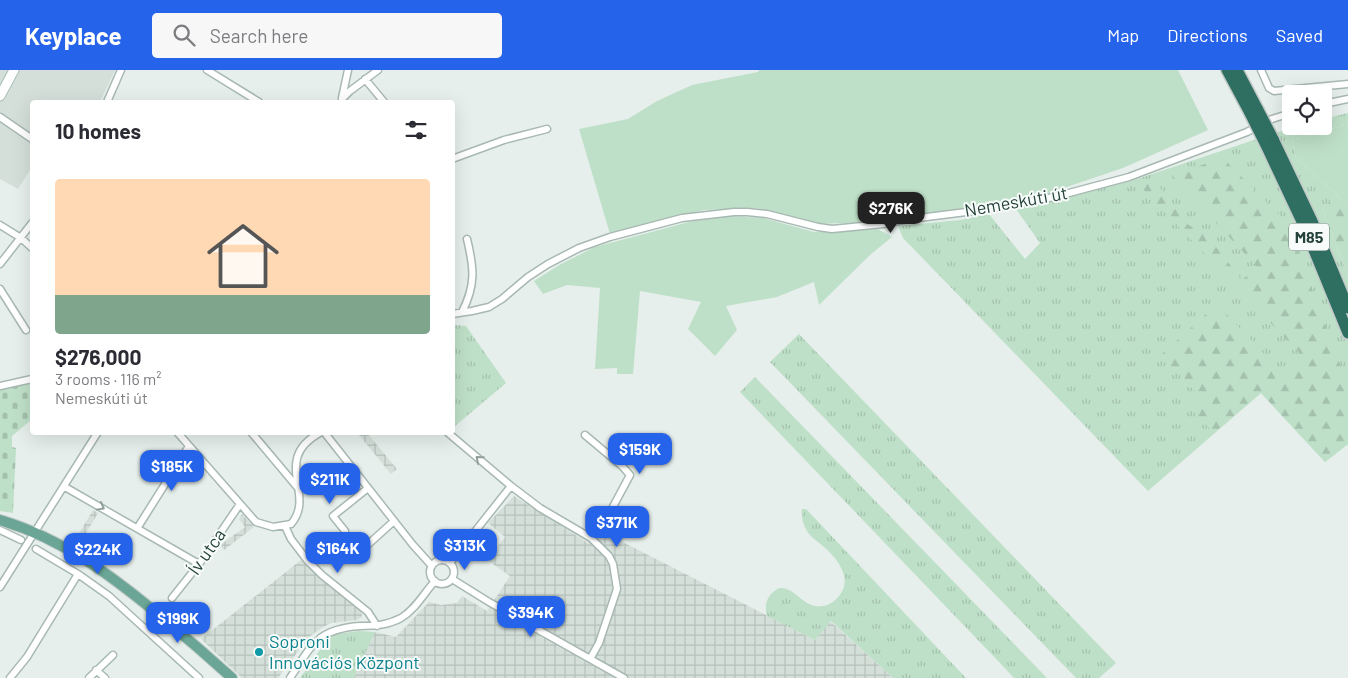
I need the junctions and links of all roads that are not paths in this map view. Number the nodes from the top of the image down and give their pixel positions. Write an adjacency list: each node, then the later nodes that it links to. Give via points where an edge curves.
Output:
1 (14, 70): 11 (main road)
2 (121, 70): 13 (street)
3 (207, 70): 14 (street)
4 (348, 70): 15 (street)
5 (378, 70): 9 (street)
6 (1227, 70): 19 (highway, M85)
7 (1237, 70): 19 (highway, M85)
8 (1261, 70): 10 (street, via 1269,88 1274,91)
9 (365, 79): 16 (street); 17 (street)
10 (1348, 84)
11 (0, 96)
12 (1348, 99): 18 (street)
13 (109, 100)
14 (256, 100)
15 (341, 100)
16 (342, 100)
17 (382, 100)
18 (1332, 102)
19 (1254, 111): 24 (highway, M85, bridge)
20 (1282, 116): 34 (street, Nemeskúti út, via 1129,177 1054,197 982,210 832,229 747,212 682,218 579,248 542,268 495,304 481,310)
21 (0, 117): 23 (street)
22 (547, 129): 25 (street)
23 (30, 138)
24 (1269, 141): 33 (highway, M85, via 1312,221); 37 (highway, M85)
25 (455, 158)
26 (0, 225): 28 (street)
27 (30, 226): 28 (street)
28 (21, 238): 30 (street); 31 (street)
29 (467, 238): 34 (street, via 473,280)
30 (30, 246)
31 (0, 264)
32 (0, 289): 36 (street)
33 (1348, 308)
34 (462, 312): 35 (street, Nemeskúti út)
35 (455, 313)
36 (26, 330)
37 (1348, 333)
38 (30, 379): 39 (street)
39 (0, 386)
40 (96, 435): 49 (street)
41 (180, 435): 47 (street)
42 (254, 435): 50 (street)
43 (316, 435): 50 (street, via 303,446 295,464)
44 (324, 435): 51 (street)
45 (451, 435): 48 (street, one-way to 45)
46 (585, 435): 60 (street, via 630,475 600,531)
47 (189, 446): 52 (street); 56 (street)
48 (511, 486): 60 (street, via 540,508); 64 (street)
49 (65, 487): 56 (street, one-way to 56); 59 (street)
50 (298, 488): 55 (street, via 300,509 291,524)
51 (368, 488): 54 (street); 58 (street, via 333,516)
52 (240, 504): 55 (street, via 256,522 273,527); 65 (street, Ív utca)
53 (0, 520): 59 (main road)
54 (394, 521): 63 (street); 66 (street)
55 (285, 526): 72 (street, via 307,560 368,612)
56 (138, 527): 65 (street)
57 (0, 530): 61 (street)
58 (345, 531)
59 (35, 533): 70 (street); 80 (main road, via 73,552 119,582)
60 (591, 538): 74 (street, via 610,556 617,589 599,643)
61 (21, 540)
62 (36, 549): 67 (street)
63 (363, 549)
64 (450, 563): 66 (street, via 441,560); 68 (street, via 454,569)
65 (199, 564): 71 (street, Ív utca)
66 (432, 566): 69 (street, via 431,575)
67 (78, 574): 76 (street, via 27,657); 79 (street, via 109,596)
68 (452, 579): 69 (street, via 446,583); 74 (street)
69 (435, 581): 72 (street, via 403,617)
70 (0, 588)
71 (172, 598)
72 (377, 626): 81 (street, via 343,627 322,636)
73 (113, 655): 75 (street)
74 (590, 659): 82 (street)
75 (96, 670): 77 (street); 78 (street)
76 (10, 678)
77 (89, 678)
78 (105, 678)
79 (199, 678)
80 (232, 678)
81 (290, 678)
82 (624, 678)

